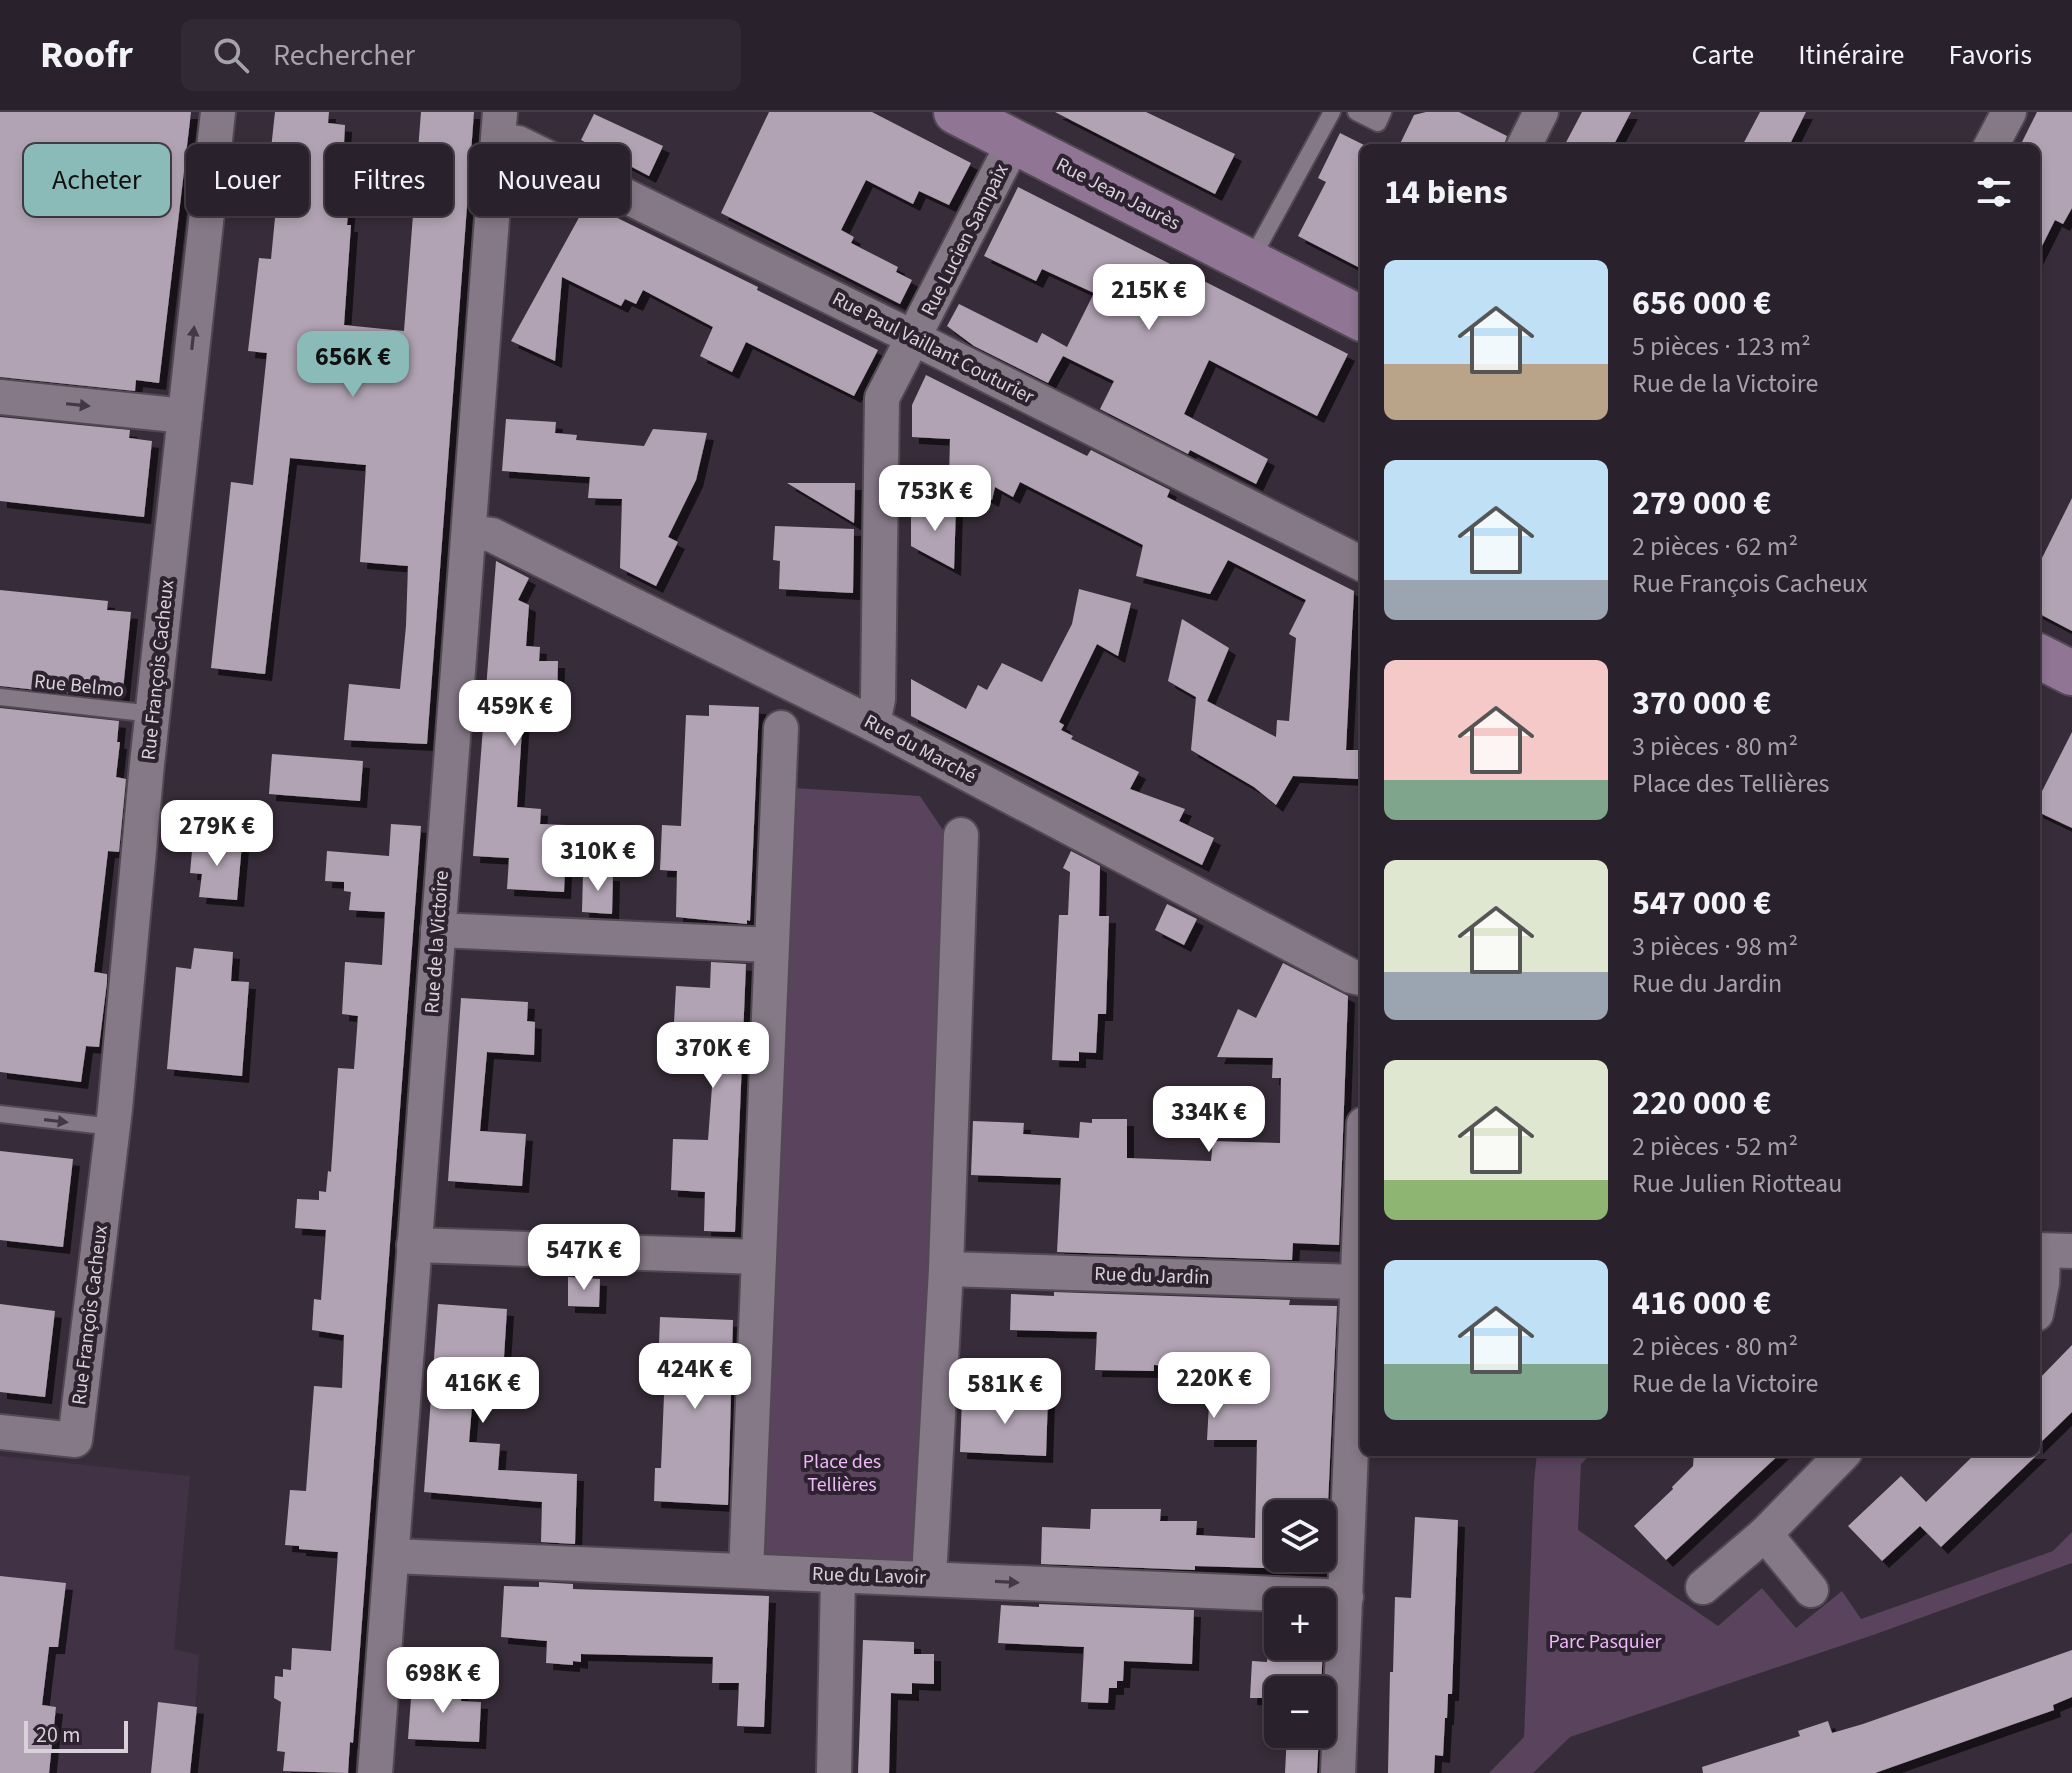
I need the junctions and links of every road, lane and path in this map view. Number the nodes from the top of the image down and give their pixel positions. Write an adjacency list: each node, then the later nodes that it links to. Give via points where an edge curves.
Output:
1 (218, 112): 16 (street, Rue François Cacheux, one-way to 1)
2 (956, 112): 9 (main road, Rue Jean Jaurès)
3 (1332, 112): 12 (lane)
4 (1356, 112): 5 (lane, via 1378,123)
5 (1383, 112)
6 (1541, 112): 10 (street)
7 (2009, 112): 11 (street)
8 (499, 126): 14 (street, Rue Paul Vaillant Couturier, via 518,143); 17 (street, Rue de la Victoire)
9 (1014, 142): 12 (main road, Rue Jean Jaurès); 14 (street, Rue Lucien Sampaix)
10 (1525, 144)
11 (1992, 144)
12 (1250, 261): 13 (main road, Rue Jean Jaurès)
13 (1360, 318)
14 (914, 338): 18 (street, Rue Paul Vaillant Couturier); 23 (street, Rue Lucien Sampaix, via 882,398 878,699)
15 (0, 397): 16 (street, one-way to 16)
16 (185, 416): 22 (street, Rue François Cacheux)
17 (470, 532): 23 (street, Rue du Marché, via 492,535); 26 (street, Rue de la Victoire)
18 (1360, 563)
19 (2040, 657): 20 (main road)
20 (2072, 673)
21 (0, 697): 22 (lane, Rue Belmo)
22 (153, 714): 30 (street, Rue François Cacheux)
23 (873, 724): 28 (street, Rue du Marché)
24 (781, 728): 27 (street)
25 (961, 835): 35 (street)
26 (438, 930): 27 (street); 32 (street, Rue de la Victoire)
27 (772, 945): 34 (street)
28 (1360, 978)
29 (0, 1114): 30 (lane, one-way to 30)
30 (113, 1127): 38 (street, Rue François Cacheux, via 75,1440)
31 (1360, 1214): 36 (street)
32 (414, 1245): 34 (street); 41 (street, Rue de la Victoire)
33 (2050, 1251): 37 (street)
34 (759, 1257): 42 (street)
35 (946, 1269): 36 (street, Rue du Jardin); 44 (street)
36 (1357, 1282): 47 (street)
37 (2040, 1293)
38 (0, 1432)
39 (1841, 1456): 40 (street)
40 (1765, 1534): 45 (street); 46 (street)
41 (392, 1556): 42 (street, Rue du Lavoir); 48 (street, Rue de la Victoire)
42 (746, 1571): 43 (street, Rue du Lavoir)
43 (838, 1576): 44 (street, Rue du Lavoir); 49 (street)
44 (929, 1578): 47 (street, Rue du Lavoir, one-way to 47)
45 (1703, 1587)
46 (1811, 1590)
47 (1346, 1597): 50 (street)
48 (375, 1773)
49 (834, 1773)
50 (1338, 1773)

